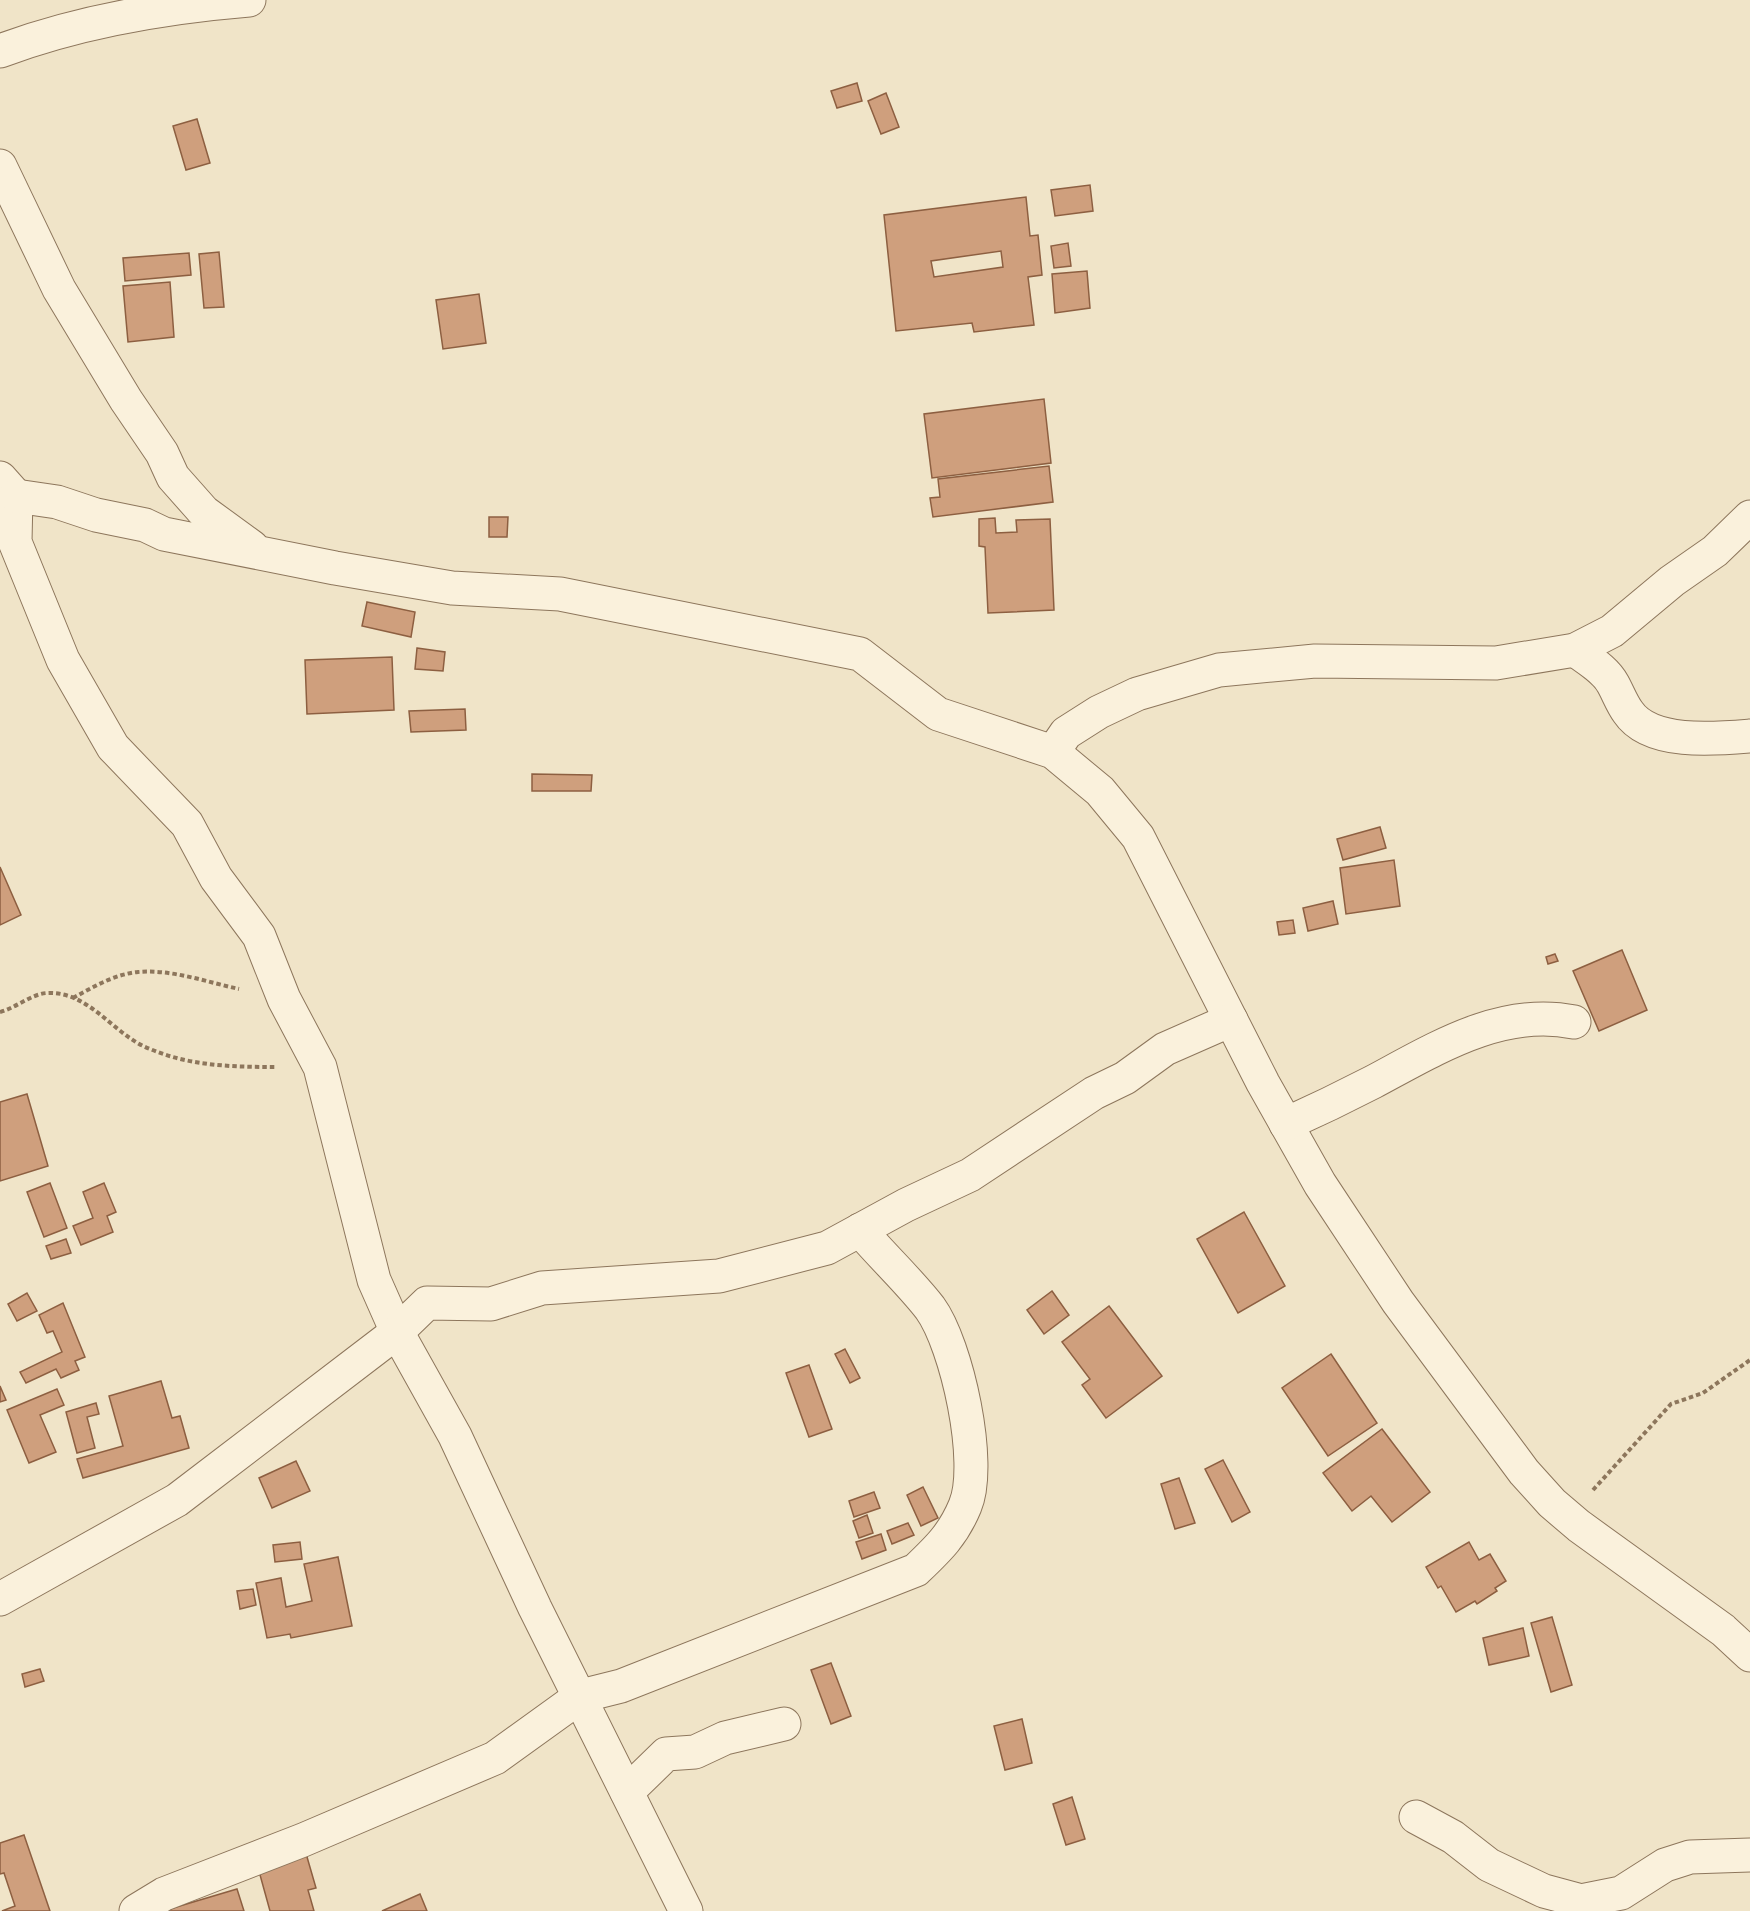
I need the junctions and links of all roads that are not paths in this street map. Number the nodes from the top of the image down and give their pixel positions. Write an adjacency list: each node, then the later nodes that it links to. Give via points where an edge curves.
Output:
1 (249, 0): 2 (street, via 173,7 38,37)
2 (0, 51)
3 (0, 166): 6 (street, via 59,289 162,453 173,477 204,512)
4 (8, 487): 6 (street, via 96,515 145,525 164,534); 14 (street, via 15,542 63,660 113,747 187,824 216,878 259,936 284,999 320,1067 374,1280)
5 (1750, 518): 7 (street, via 1715,551 1612,631)
6 (261, 554): 9 (street, via 453,588 560,594 860,654 938,714)
7 (1575, 650): 8 (street, via 1612,681 1628,713 1648,729 1690,737); 9 (street, via 1496,663 1315,661 1219,670 1137,693 1066,733)
8 (1750, 736)
9 (1053, 752): 10 (street, via 1100,791 1138,837)
10 (1230, 1020): 12 (street); 13 (street, via 1165,1049 970,1175)
11 (1575, 1022): 12 (street, via 1554,1018 1523,1020 1482,1029)
12 (1286, 1124): 16 (street, via 1320,1184 1398,1302 1524,1472 1569,1517 1723,1630)
13 (860, 1230): 14 (street, via 827,1248 719,1276 542,1288 491,1304 427,1303); 17 (street, via 931,1310 953,1359 971,1457 966,1504 948,1540 916,1570 621,1686)
14 (397, 1332): 15 (street, via 177,1500); 17 (street, via 455,1436)
15 (0, 1599)
16 (1750, 1655)
17 (581, 1696): 19 (street); 23 (street, via 495,1758 164,1894)
18 (784, 1724): 19 (street, via 725,1738 695,1752 666,1754)
19 (627, 1792): 22 (street)
20 (1416, 1817): 21 (street, via 1453,1837 1489,1865 1544,1891 1581,1900 1621,1893 1665,1865 1690,1857)
21 (1750, 1855)
22 (679, 1907)
23 (136, 1911)

